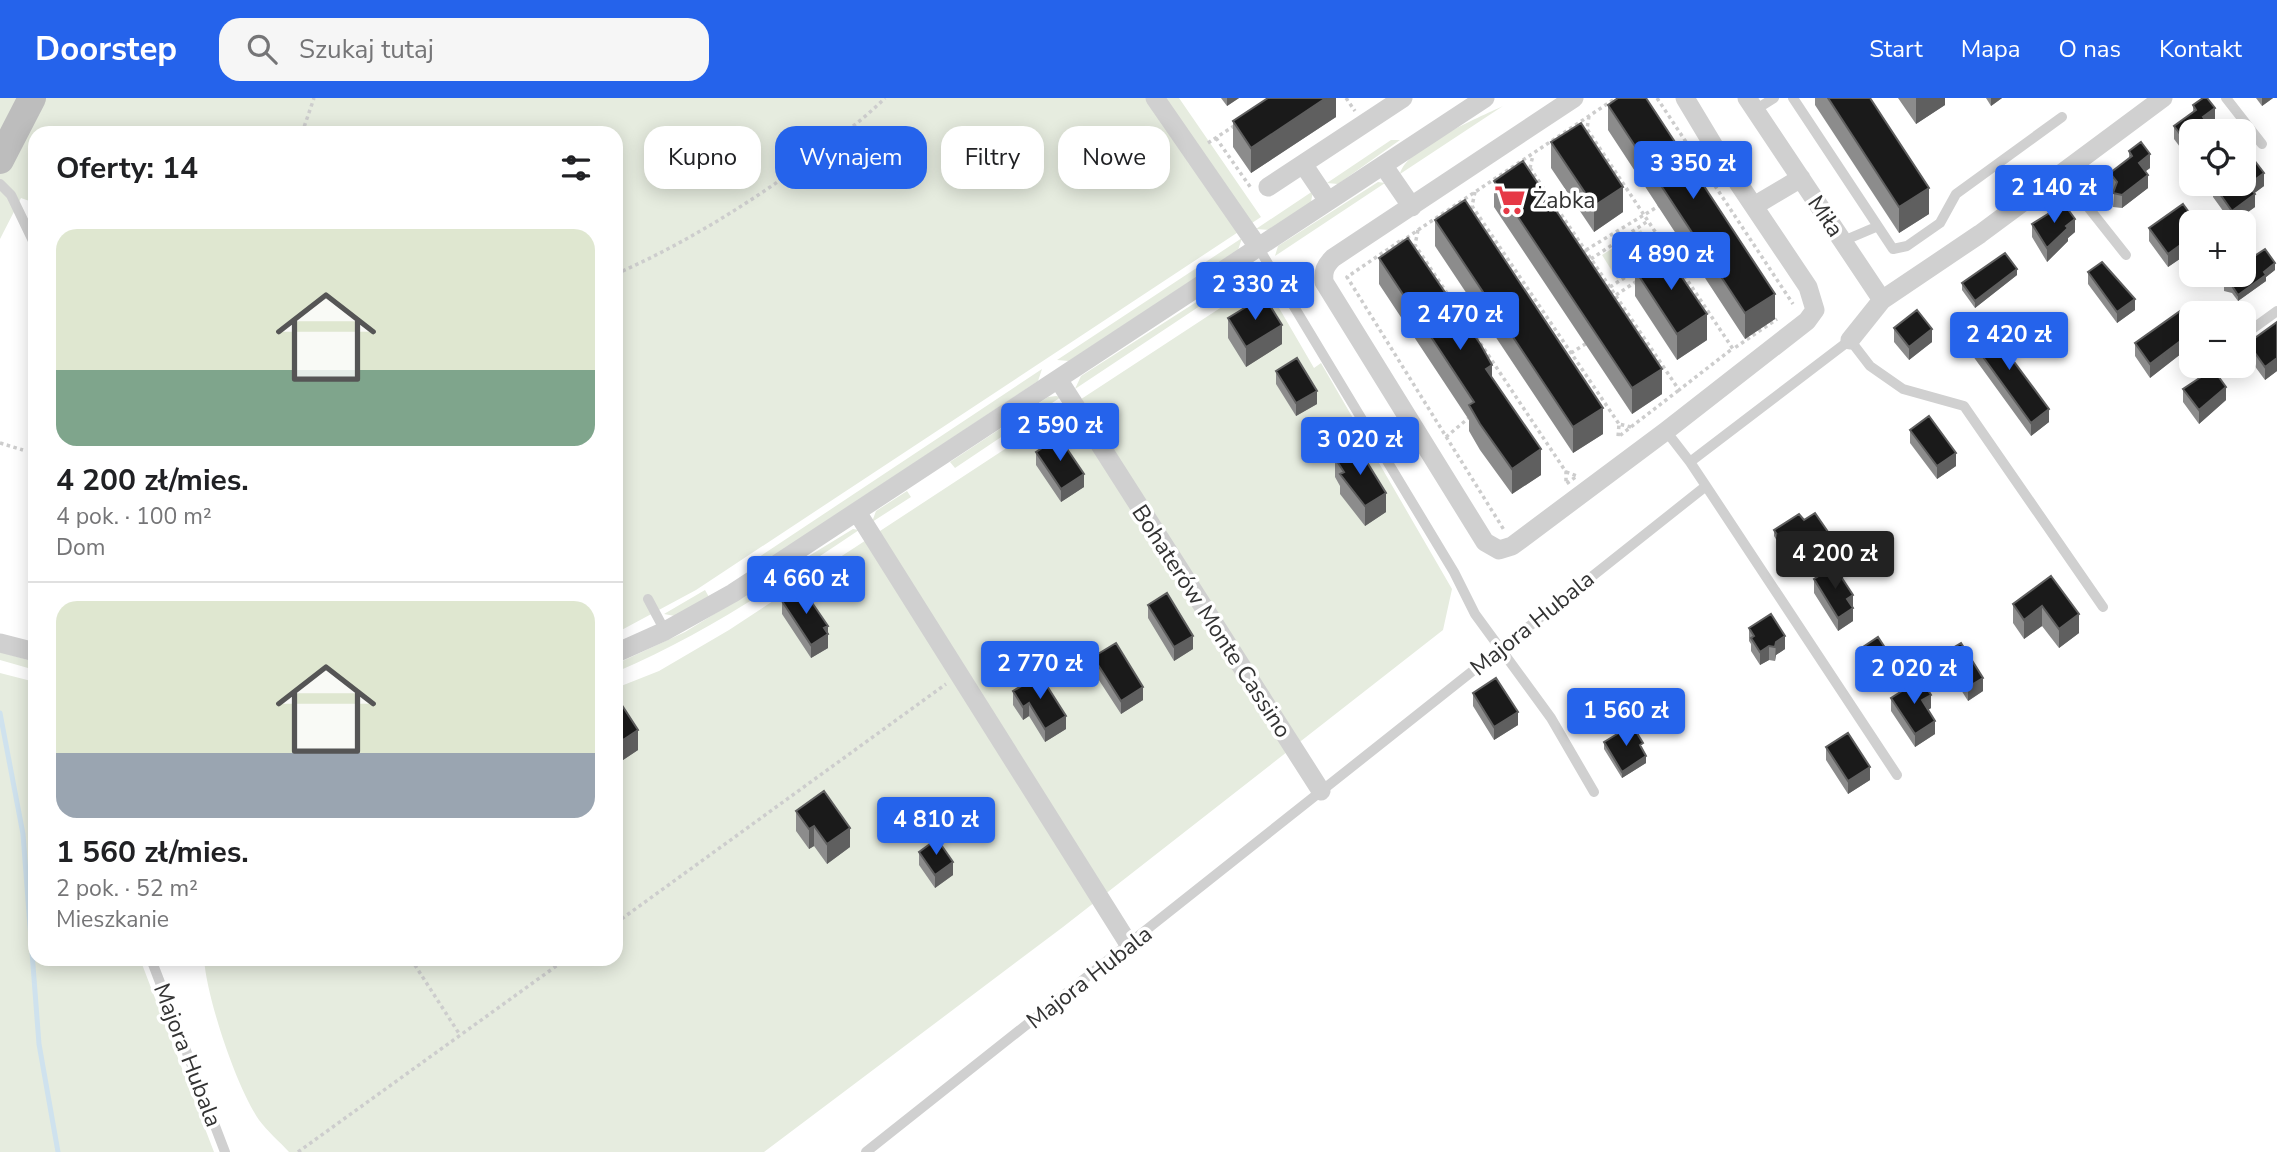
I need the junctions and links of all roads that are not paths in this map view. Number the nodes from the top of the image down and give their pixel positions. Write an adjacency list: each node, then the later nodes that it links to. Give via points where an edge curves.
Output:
1 (32, 98): 14 (main road)
2 (1155, 98): 27 (street)
3 (1403, 98): 15 (street)
4 (1485, 98): 16 (street)
5 (1574, 98): 22 (street)
6 (1685, 98): 23 (street)
7 (1774, 98): 11 (lane)
8 (1793, 98): 24 (lane)
9 (2164, 98): 17 (street)
10 (2226, 98): 13 (lane)
11 (1751, 104): 18 (street, Miła)
12 (2062, 117): 24 (lane, via 1956,194 1940,223 1907,246 1893,249)
13 (2262, 144)
14 (0, 160)
15 (1303, 164): 20 (street); 21 (street)
16 (1383, 165): 21 (street); 22 (street)
17 (2061, 173): 28 (lane); 29 (street)
18 (1801, 178): 23 (street); 26 (street, Miła)
19 (0, 184): 25 (lane, via 11,195)
20 (1268, 187)
21 (1328, 201): 27 (street)
22 (1412, 206): 34 (street, via 1332,258 1324,282 1485,542 1499,550 1512,546)
23 (1754, 206): 34 (street, via 1808,287 1815,310)
24 (1876, 227): 26 (lane)
25 (28, 230)
26 (1843, 241): 29 (street, Miła)
27 (1258, 247): 33 (street); 42 (lane, via 1475,614)
28 (2126, 255)
29 (1882, 300): 32 (street)
30 (2277, 311): 31 (lane)
31 (2256, 326)
32 (1850, 340): 35 (lane); 39 (lane, via 1870,366 1903,389 1965,406)
33 (1058, 379): 37 (street); 46 (street, Bohaterów Monte Cassino)
34 (1666, 431): 35 (lane)
35 (1690, 462): 36 (lane)
36 (1706, 486): 42 (lane, Majora Hubala); 45 (lane)
37 (857, 512): 40 (street, via 733,593); 48 (street)
38 (648, 599): 40 (lane)
39 (2103, 607)
40 (665, 631): 44 (street)
41 (0, 643): 43 (street)
42 (1502, 648): 46 (lane, Majora Hubala); 47 (lane, via 1551,718)
43 (28, 650)
44 (623, 650)
45 (1897, 775)
46 (1321, 791): 48 (lane, Majora Hubala)
47 (1594, 792)
48 (1130, 946): 51 (lane, Majora Hubala)
49 (154, 966): 50 (lane, Majora Hubala)
50 (225, 1152)
51 (866, 1152)

